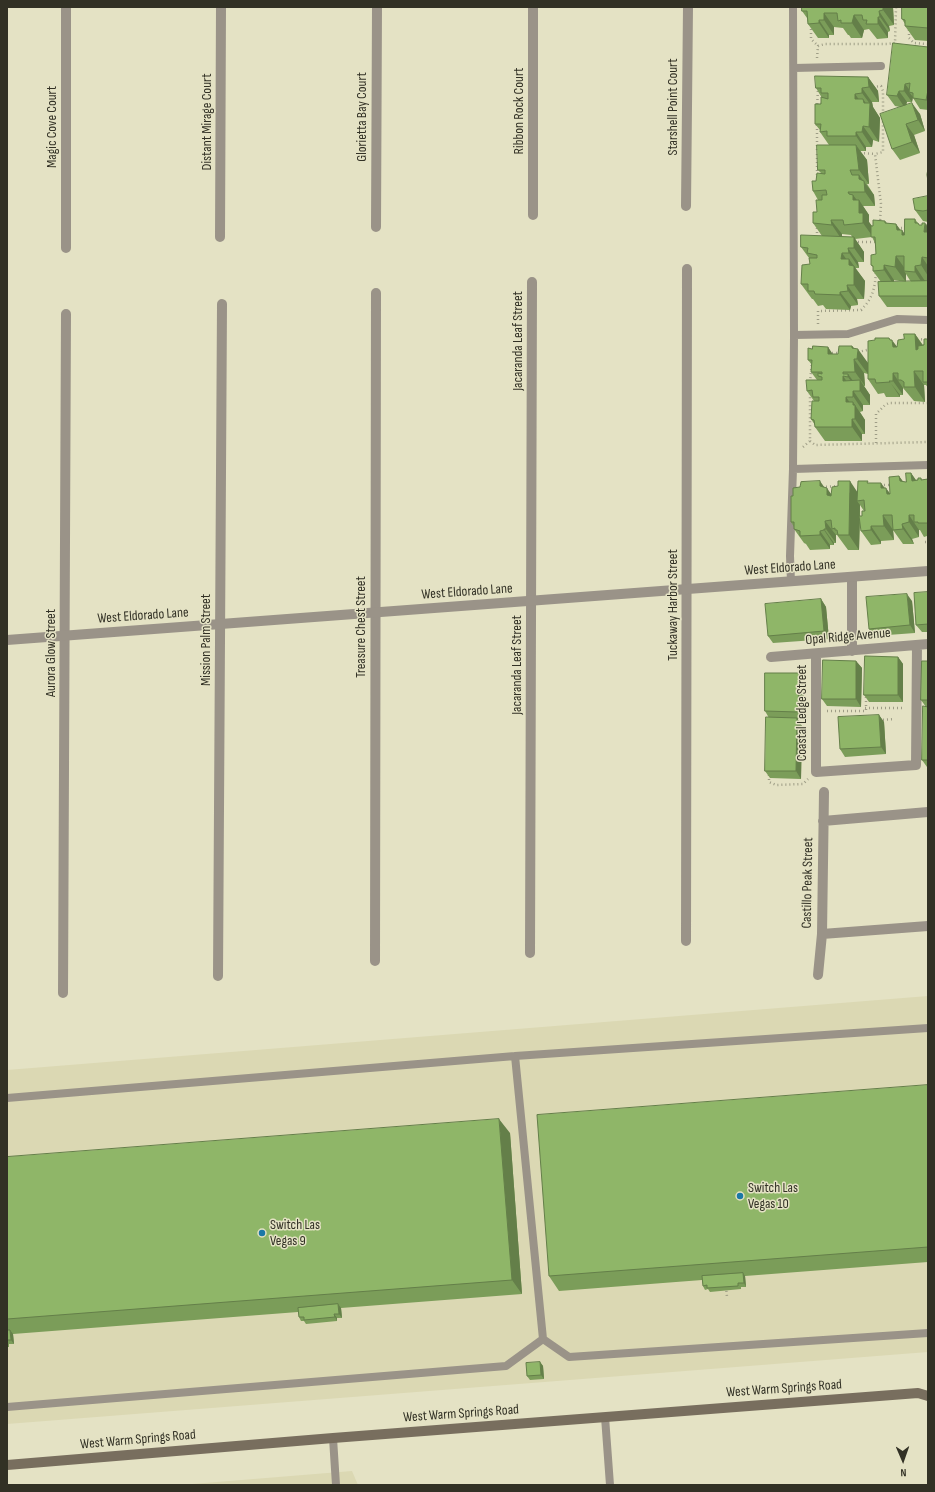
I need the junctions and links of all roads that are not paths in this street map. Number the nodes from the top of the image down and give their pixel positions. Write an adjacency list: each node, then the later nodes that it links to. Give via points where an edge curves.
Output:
1 (66, 7): 13 (street, Magic Cove Court)
2 (221, 7): 12 (street, Distant Mirage Court)
3 (377, 7): 11 (street, Glorietta Bay Court)
4 (533, 7): 10 (street, Ribbon Rock Court)
5 (688, 7): 9 (street, Starshell Point Court)
6 (793, 7): 8 (lane)
7 (881, 66): 8 (lane)
8 (794, 68): 20 (lane)
9 (686, 206)
10 (533, 215)
11 (376, 227)
12 (220, 236)
13 (66, 248)
14 (687, 269): 26 (street, Tuckaway Harbor Street)
15 (532, 282): 27 (street, Jacaranda Leaf Street)
16 (376, 294): 28 (street, Treasure Chest Street)
17 (222, 304): 29 (street, Mission Palm Street)
18 (66, 314): 30 (street, Aurora Glow Street)
19 (928, 320): 20 (lane, via 897,319 848,334)
20 (794, 335): 22 (lane)
21 (928, 466): 22 (lane)
22 (793, 469): 25 (lane)
23 (928, 570): 24 (street, West Eldorado Lane)
24 (852, 577): 25 (street, West Eldorado Lane); 34 (street)
25 (791, 582): 26 (street, West Eldorado Lane)
26 (688, 590): 27 (street, West Eldorado Lane); 42 (street, Tuckaway Harbor Street)
27 (531, 601): 28 (street, West Eldorado Lane); 43 (street, Jacaranda Leaf Street)
28 (375, 613): 29 (street, West Eldorado Lane); 44 (street, Treasure Chest Street)
29 (220, 624): 30 (street, West Eldorado Lane); 46 (street, Mission Palm Street)
30 (65, 635): 31 (street, West Eldorado Lane); 47 (street, Aurora Glow Street)
31 (7, 640)
32 (928, 644): 33 (street, Opal Ridge Avenue)
33 (917, 645): 34 (street, Opal Ridge Avenue); 35 (street, Coastal Ledge Street, via 916,765 816,772)
34 (852, 651): 35 (street, Opal Ridge Avenue)
35 (816, 654): 36 (street, Opal Ridge Avenue)
36 (771, 657)
37 (824, 792): 39 (street, Castillo Peak Street)
38 (928, 812): 39 (street)
39 (823, 821): 41 (street, Castillo Peak Street)
40 (928, 926): 41 (street)
41 (822, 934): 45 (street, Castillo Peak Street)
42 (686, 941)
43 (530, 953)
44 (375, 961)
45 (818, 975)
46 (218, 976)
47 (63, 993)
48 (928, 1028): 49 (lane)
49 (515, 1056): 50 (lane); 52 (lane)
50 (7, 1098)
51 (928, 1333): 52 (lane, via 569,1357)
52 (543, 1339): 55 (lane, via 506,1366)
53 (928, 1388): 54 (main road, West Warm Springs Road)
54 (923, 1394): 56 (main road, West Warm Springs Road)
55 (7, 1407)
56 (605, 1417): 57 (main road, West Warm Springs Road); 60 (lane)
57 (333, 1438): 58 (main road, West Warm Springs Road); 59 (lane)
58 (7, 1465)
59 (336, 1485)
60 (610, 1485)

